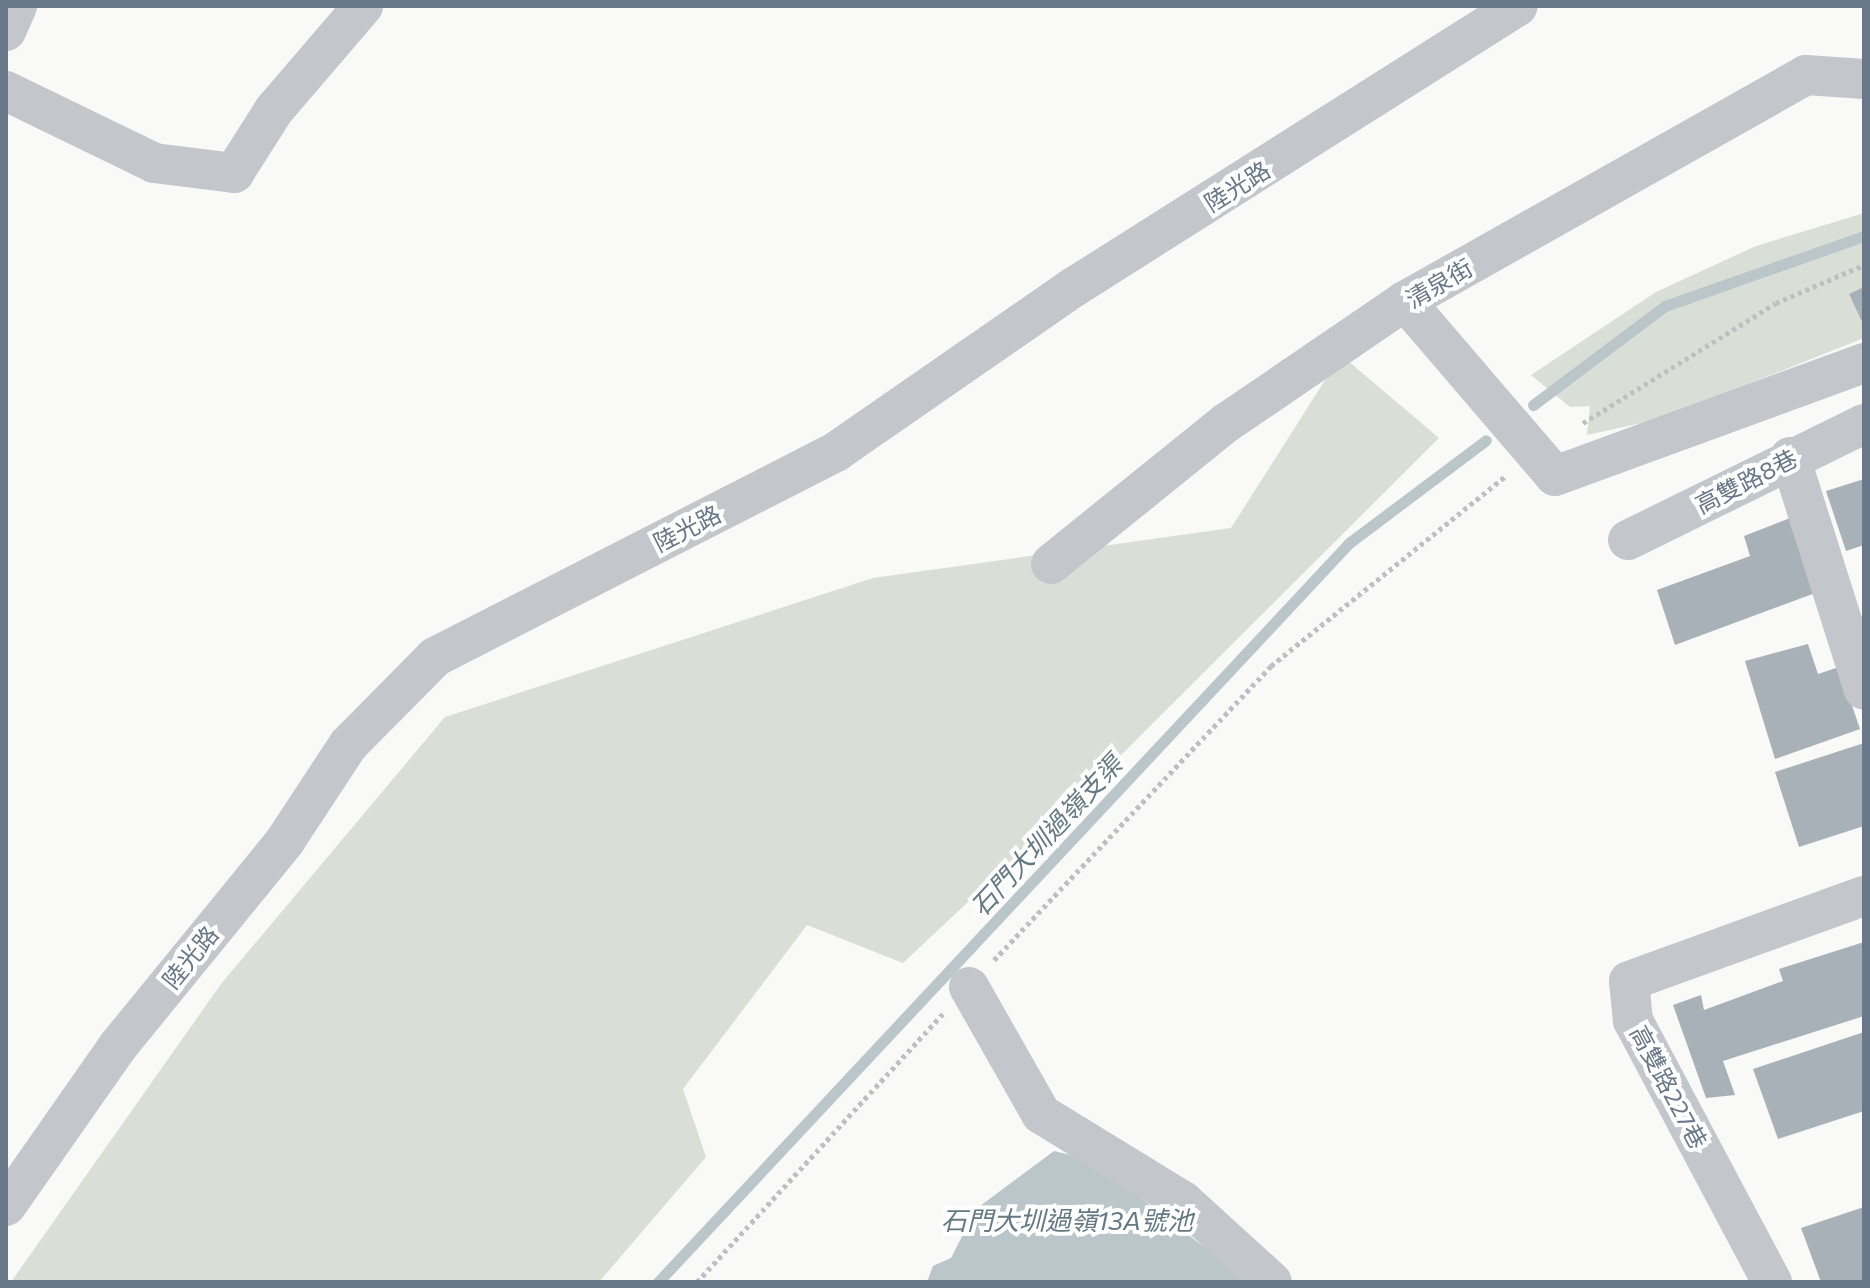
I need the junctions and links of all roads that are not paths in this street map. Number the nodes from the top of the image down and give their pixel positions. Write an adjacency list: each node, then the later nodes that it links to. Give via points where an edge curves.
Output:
1 (17, 6): 4 (street)
2 (363, 6): 6 (street, via 274,110 234,173 154,163)
3 (1518, 6): 16 (street, 陸光路, via 1074,287 837,451 435,657 348,745 285,841 118,1046)
4 (6, 31)
5 (1864, 79): 7 (street, 清泉街, via 1806,75)
6 (6, 91)
7 (1405, 301): 8 (street, via 1555,476); 12 (street, 清泉街, via 1226,423)
8 (1864, 363)
9 (1864, 424): 10 (street, 高雙路8巷)
10 (1790, 457): 11 (street, 高雙路8巷); 13 (street)
11 (1628, 540)
12 (1051, 564)
13 (1864, 690)
14 (1864, 896): 18 (street, 高雙路227巷, via 1629,981 1633,1021)
15 (969, 987): 17 (street, via 1041,1114 1183,1201)
16 (6, 1206)
17 (1272, 1282)
18 (1772, 1282)

